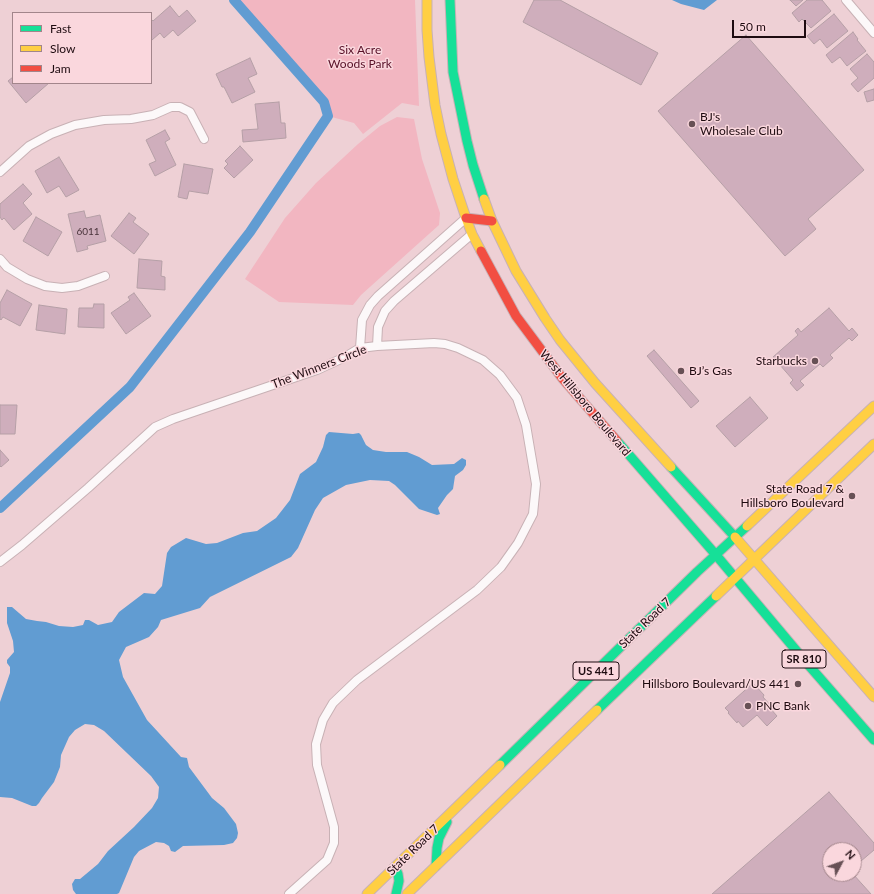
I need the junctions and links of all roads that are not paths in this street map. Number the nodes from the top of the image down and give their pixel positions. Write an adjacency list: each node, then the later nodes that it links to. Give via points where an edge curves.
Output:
1 (427, 0): 7 (main road, West Hillsboro Boulevard, via 429,57 438,124)
2 (450, 0): 8 (main road, West Hillsboro Boulevard, via 457,95 473,165)
3 (846, 0): 4 (street)
4 (874, 33)
5 (204, 139): 6 (street, via 190,112 180,107 171,107 131,119 75,125 51,134 30,146)
6 (0, 172)
7 (466, 218): 8 (main road); 9 (main road, West Hillsboro Boulevard); 12 (street)
8 (492, 221): 9 (main road); 18 (main road, West Hillsboro Boulevard, via 520,277 560,340)
9 (472, 234): 13 (street); 19 (main road, West Hillsboro Boulevard, via 532,339 563,379)
10 (0, 259): 11 (street, via 7,267 45,286 78,286)
11 (105, 276)
12 (395, 281): 13 (street); 15 (street, via 370,305 362,320)
13 (405, 292): 14 (street, via 385,311 378,327)
14 (377, 346): 15 (street, The Winners Circle); 28 (street, The Winners Circle, via 444,344 483,360 500,375 517,398 526,425 536,484 533,514 518,543 501,567 477,590 357,680 333,703 323,720 316,744 316,765 334,827 334,843 327,860)
15 (360, 348): 21 (street, The Winners Circle, via 317,370 155,427)
16 (874, 406): 18 (main road, State Road 7 / US 441)
17 (874, 444): 20 (main road, US 441)
18 (735, 537): 19 (main road, State Road 7 / US 441); 20 (main road, West Hillsboro Boulevard / SR 810)
19 (716, 555): 22 (main road, West Hillsboro Boulevard / SR 810); 25 (main road, State Road 7 / US 441)
20 (754, 560): 22 (main road, US 441); 23 (main road, West Hillsboro Boulevard / SR 810)
21 (0, 562)
22 (735, 578): 24 (main road, West Hillsboro Boulevard / SR 810); 26 (main road, US 441)
23 (874, 697)
24 (874, 740)
25 (450, 814): 26 (main road, via 439,838); 27 (main road, State Road 7 / US 441)
26 (436, 866): 31 (main road, US 441)
27 (395, 867): 29 (main road, State Road 7 / US 441); 30 (main road, via 399,881)
28 (289, 894)
29 (367, 894)
30 (396, 894)
31 (407, 894)

